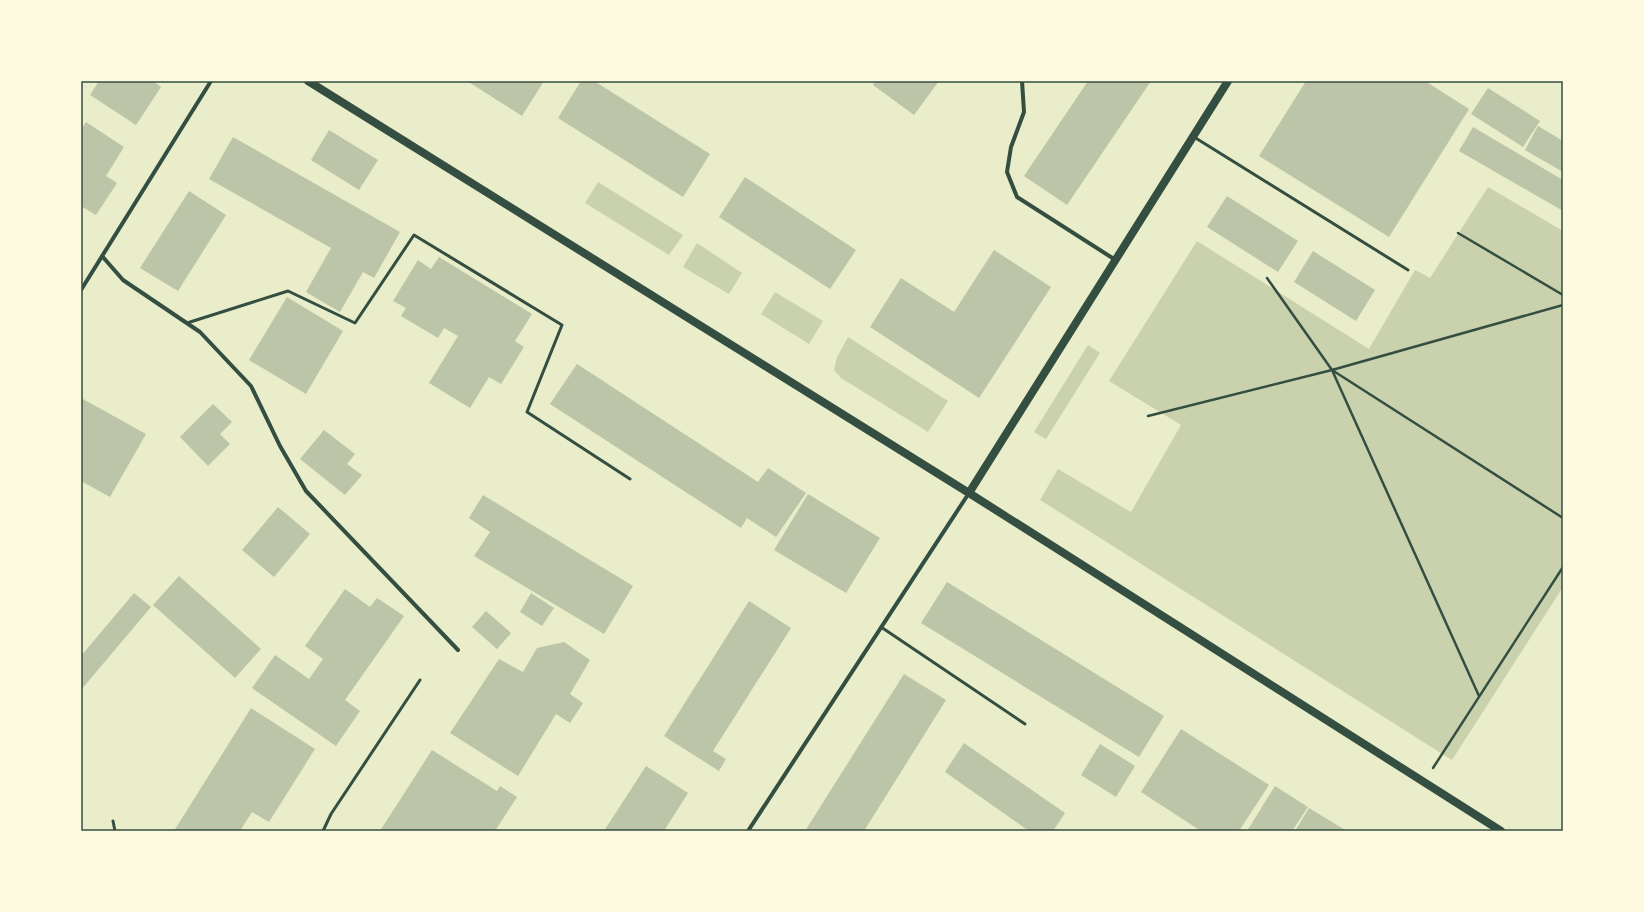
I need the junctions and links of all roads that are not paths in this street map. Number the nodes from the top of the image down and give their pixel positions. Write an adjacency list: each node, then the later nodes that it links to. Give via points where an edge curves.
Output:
1 (211, 81): 6 (street)
2 (308, 81): 12 (main road)
3 (1022, 81): 7 (street, via 1024,112 1011,147 1006,172 1017,197)
4 (1228, 81): 5 (main road)
5 (1193, 136): 7 (main road); 8 (lane)
6 (102, 256): 9 (street); 10 (street, via 123,280)
7 (1114, 260): 12 (main road)
8 (1408, 270)
9 (81, 290)
10 (187, 323): 11 (lane, via 288,291 355,323 414,235 562,325 528,412); 14 (street, via 200,332 251,386 280,446 306,491)
11 (630, 479)
12 (969, 493): 13 (street); 21 (main road)
13 (881, 627): 16 (lane); 20 (street)
14 (458, 650)
15 (420, 680): 19 (lane, via 331,814)
16 (1026, 724)
17 (113, 821): 18 (lane)
18 (115, 831)
19 (323, 831)
20 (748, 831)
21 (1501, 831)

